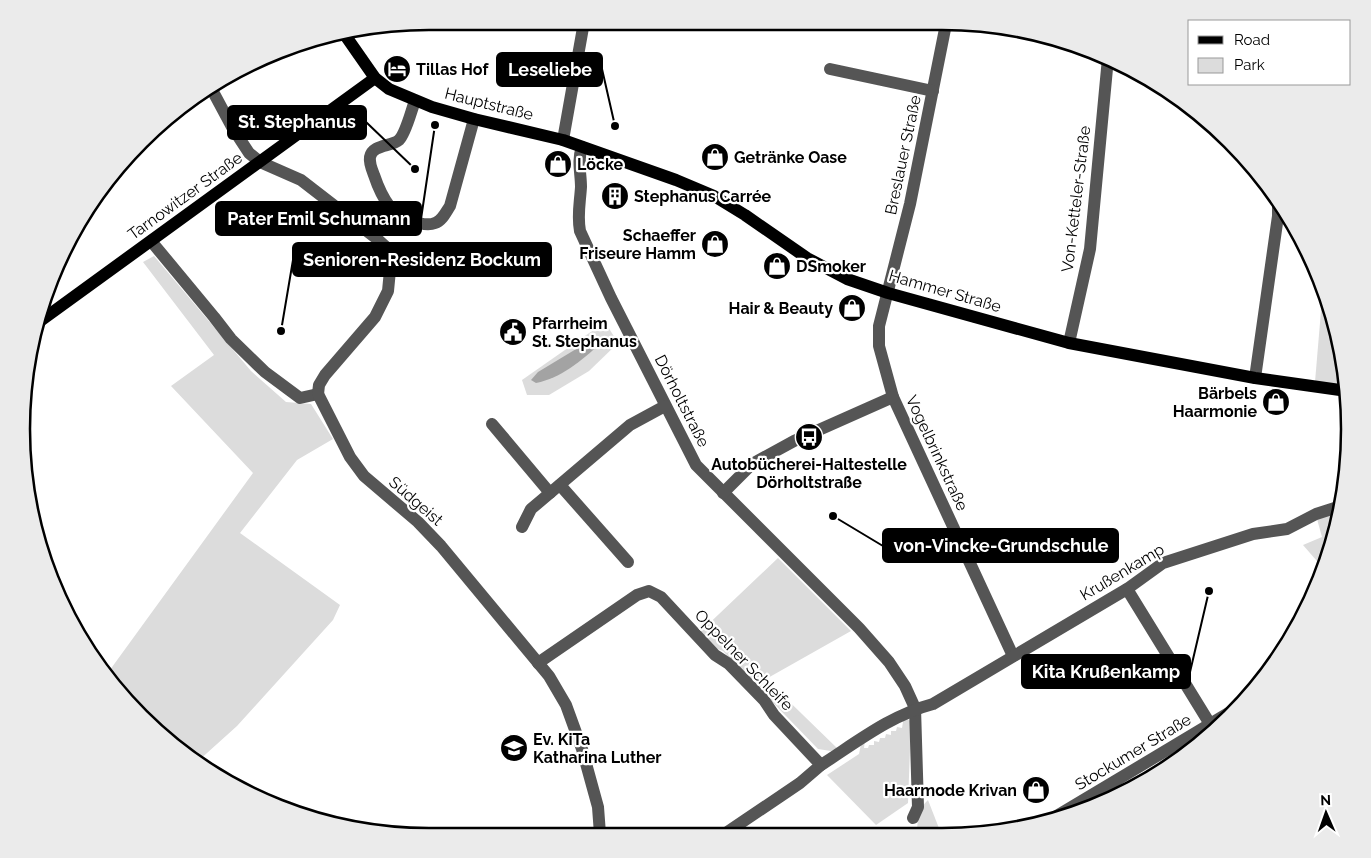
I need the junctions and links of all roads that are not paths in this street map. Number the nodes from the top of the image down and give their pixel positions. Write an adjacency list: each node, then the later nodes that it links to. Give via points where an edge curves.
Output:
1 (583, 30): 11 (street)
2 (945, 30): 7 (street, Breslauer Straße)
3 (348, 39): 6 (main road, Hauptstraße)
4 (1107, 66): 18 (street, Von-Ketteler-Straße, via 1090,249)
5 (830, 69): 7 (street)
6 (374, 78): 9 (main road, Hauptstraße); 13 (main road, Tarnowitzer Straße)
7 (933, 91): 16 (street, Breslauer Straße)
8 (214, 93): 13 (street, via 240,140)
9 (415, 101): 10 (main road, Hauptstraße); 10 (street, via 398,142 374,150 370,155 381,194 391,209 405,219 429,224 444,216 450,206)
10 (474, 119): 11 (main road, Hauptstraße)
11 (563, 140): 12 (main road, Hammer Straße)
12 (582, 147): 16 (main road, Hammer Straße, via 714,196 807,258 834,273); 23 (street, Dörholtstraße, via 578,158 580,232)
13 (260, 162): 15 (main road, Tarnowitzer Straße); 21 (street, via 301,180 387,248 390,260 388,292 375,317 325,375)
14 (1278, 214): 19 (street)
15 (151, 241): 17 (main road, Tarnowitzer Straße); 21 (street, via 231,339 265,372 300,398)
16 (888, 293): 18 (main road, Hammer Straße); 22 (street, Vogelbrinkstraße, via 879,326 879,346)
17 (47, 316)
18 (1069, 343): 19 (main road, Hammer Straße)
19 (1255, 378): 20 (main road, Hammer Straße)
20 (1339, 390)
21 (318, 394): 32 (street, Südgeist, via 350,457 364,476 441,546)
22 (893, 397): 26 (street, via 794,441 752,464); 31 (street, Vogelbrinkstraße)
23 (665, 406): 25 (street, via 630,425); 26 (street, Dörholtstraße, via 696,465)
24 (492, 424): 25 (street)
25 (555, 489): 28 (street, via 531,509); 29 (street)
26 (723, 492): 33 (street, Dörholtstraße, via 859,628 889,662)
27 (1333, 508): 30 (street, Krußenkamp, via 1287,529 1253,534 1163,563)
28 (522, 527)
29 (628, 562)
30 (1127, 589): 31 (street, Krußenkamp); 34 (street)
31 (1012, 656): 33 (street, via 933,704)
32 (538, 663): 35 (street, Oppelner Schleife, via 637,594 649,591 662,597 715,655 729,664); 38 (street, Südgeist, via 566,705 575,729 598,807)
33 (915, 708): 35 (street); 37 (street, via 918,807)
34 (1210, 724): 36 (street, Stockumer Straße)
35 (821, 765): 39 (street)
36 (1076, 805)
37 (913, 818)
38 (600, 828)
39 (733, 828)

